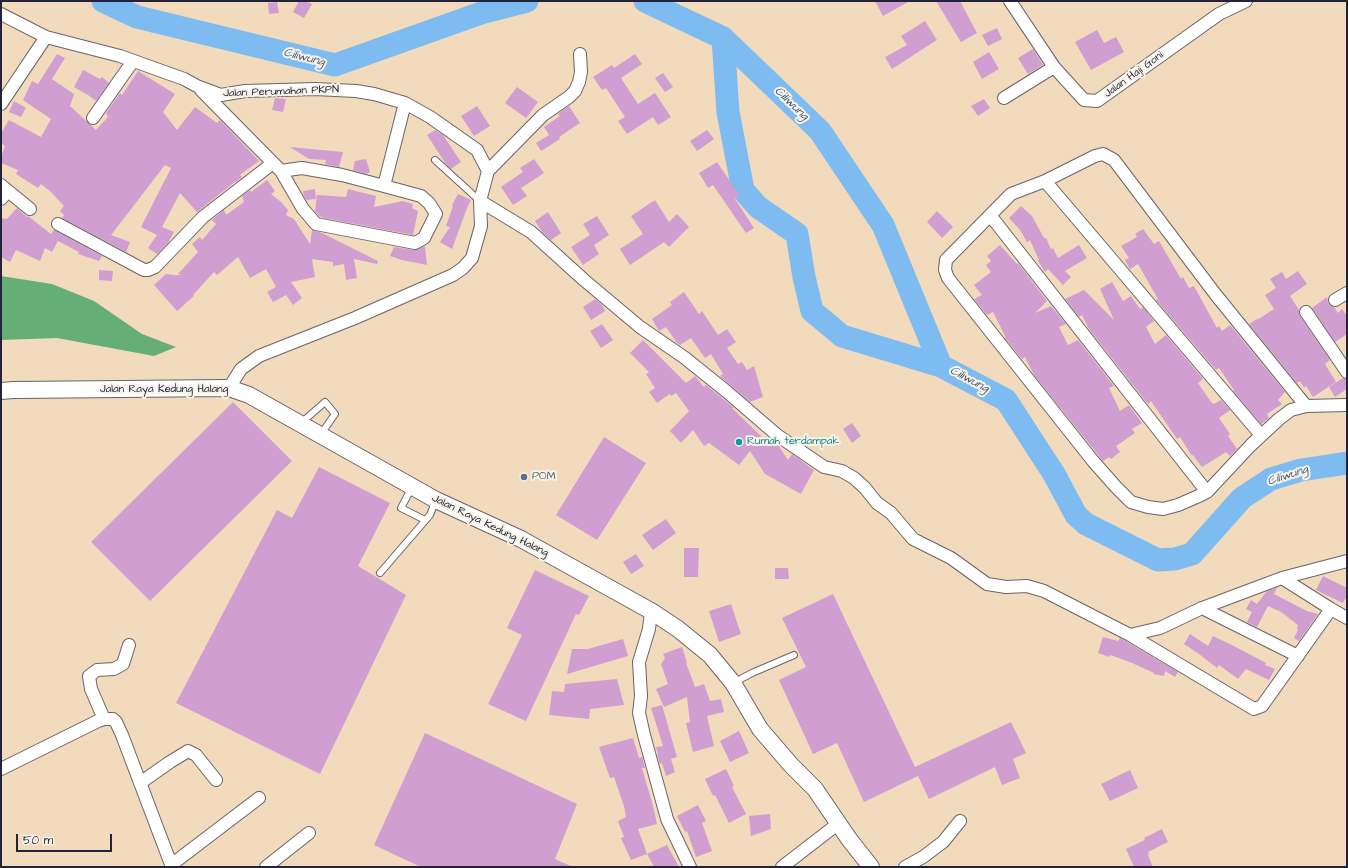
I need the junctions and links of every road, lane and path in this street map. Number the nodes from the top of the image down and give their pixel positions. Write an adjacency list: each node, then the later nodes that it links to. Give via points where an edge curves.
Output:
1 (1010, 1): 7 (street, Jalan Haji Goni)
2 (1246, 1): 7 (street, Jalan Haji Goni, via 1219,14 1097,101 1084,100)
3 (1, 14): 4 (street, Jalan Perumahan PKPN)
4 (46, 37): 6 (street, Jalan Perumahan PKPN); 11 (street)
5 (580, 54): 15 (street, via 581,72 575,91 543,115)
6 (133, 61): 8 (street, Jalan Perumahan PKPN); 12 (street)
7 (1054, 67): 9 (street)
8 (197, 86): 10 (street, Jalan Perumahan PKPN, via 221,95 245,91 356,91); 14 (street)
9 (1004, 98)
10 (405, 103): 15 (street, Jalan Perumahan PKPN, via 477,150); 17 (street)
11 (1, 104)
12 (93, 118)
13 (435, 160): 19 (lane)
14 (277, 167): 17 (street, via 302,168 342,175); 17 (street, via 303,209 316,224 419,242 424,238 436,214 421,196); 22 (street, via 204,217 148,270)
15 (488, 171): 19 (street)
16 (1046, 181): 21 (street, via 1011,194); 30 (street, via 1095,156 1103,154 1114,160 1216,295); 33 (street)
17 (384, 186)
18 (3, 192): 20 (street)
19 (480, 201): 27 (street, via 481,226 472,258 463,268 453,275 355,318 259,356 241,368); 45 (street, via 531,232 635,323 689,361 777,435 824,467 842,470 854,478 891,513 913,539 951,558 987,584 1036,587)
20 (30, 209)
21 (990, 214): 35 (street); 35 (street, via 946,260 945,270 948,278 1093,461 1131,502 1163,509)
22 (58, 224)
23 (1347, 293): 24 (street)
24 (1335, 300)
25 (1306, 312): 26 (street)
26 (1347, 372)
27 (229, 388): 28 (main road, Jalan Raya Kedung Halang); 31 (main road, Jalan Raya Kedung Halang, via 249,395)
28 (1, 391)
29 (1347, 405): 30 (street)
30 (1306, 406): 33 (street, via 1291,410)
31 (300, 424): 32 (main road, Jalan Raya Kedung Halang); 32 (lane, via 325,402 336,414)
32 (320, 435): 34 (main road, Jalan Raya Kedung Halang)
33 (1261, 435): 35 (street)
34 (412, 487): 36 (main road, Jalan Raya Kedung Halang); 37 (lane, via 401,508)
35 (1207, 492)
36 (436, 500): 37 (lane); 43 (main road, Jalan Raya Kedung Halang, via 521,539)
37 (425, 520): 39 (lane)
38 (1347, 561): 40 (street)
39 (380, 573)
40 (1282, 578): 41 (street); 42 (street)
41 (1202, 608): 45 (street, via 1160,628); 48 (street)
42 (1331, 610): 44 (street); 48 (street)
43 (651, 611): 49 (main road, Jalan Raya Kedung Halang, via 710,655); 60 (street, via 649,629 639,662 639,713 667,820)
44 (1347, 618)
45 (1130, 635): 48 (street, via 1254,709 1262,706)
46 (130, 645): 50 (street, via 124,664 114,669 97,670 89,676 91,689)
47 (794, 655): 49 (lane)
48 (1298, 656)
49 (733, 683): 56 (main road, Jalan Raya Kedung Halang, via 760,728 815,789)
50 (104, 719): 51 (street); 53 (street, via 113,719 116,722)
51 (1, 769)
52 (216, 780): 53 (street, via 196,755 188,751)
53 (140, 783): 58 (street)
54 (259, 798): 58 (street)
55 (960, 821): 63 (street, via 943,842)
56 (839, 823): 61 (street); 62 (main road, Jalan Raya Kedung Halang)
57 (309, 833): 59 (street)
58 (172, 866)
59 (266, 867)
60 (690, 867)
61 (782, 867)
62 (871, 867)
63 (905, 867)

